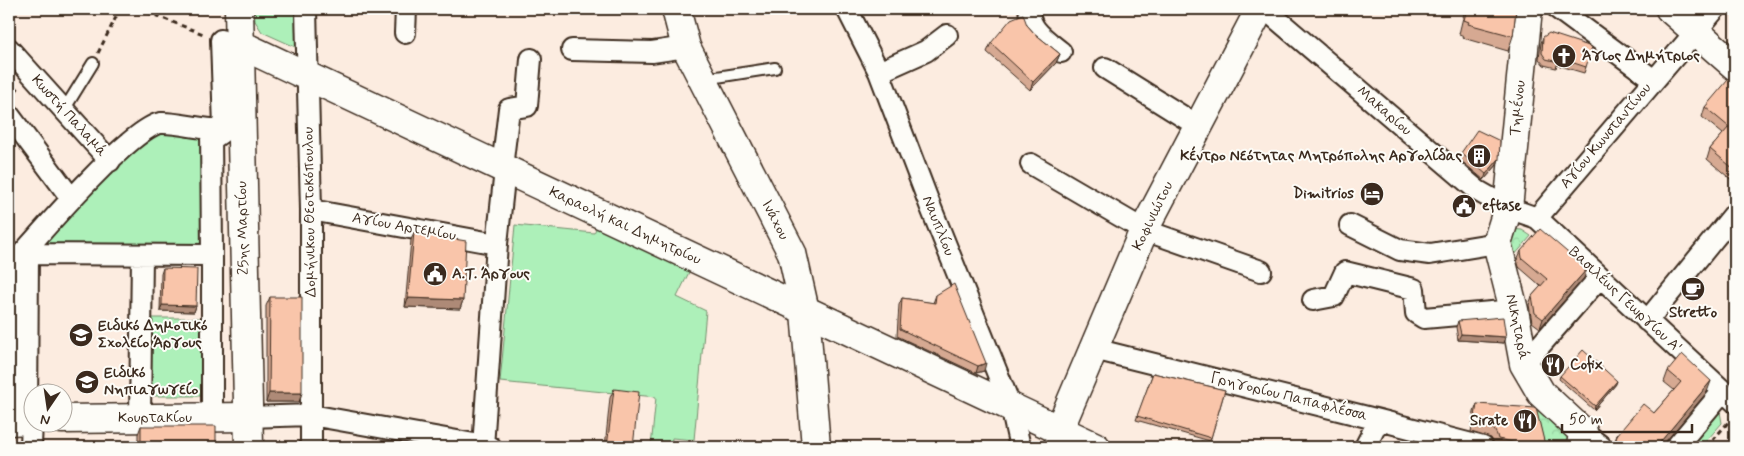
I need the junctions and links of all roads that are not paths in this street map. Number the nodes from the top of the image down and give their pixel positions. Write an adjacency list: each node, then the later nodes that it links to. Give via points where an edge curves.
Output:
1 (239, 9): 16 (main road, 25ης Μαρτίου)
2 (306, 9): 27 (street, Δομήνικου Θεοτοκόπουλου)
3 (406, 9): 14 (street)
4 (676, 9): 17 (main road, Ινάχου)
5 (846, 9): 26 (street, Ναυπλίου)
6 (1030, 9): 20 (street, via 1032,26)
7 (1260, 9): 32 (main road, Κοφινιώτου)
8 (1265, 9): 38 (street, Μακαρίου, via 1478,190)
9 (1528, 9): 38 (main road, Τημένου)
10 (1558, 9): 29 (street)
11 (1670, 9): 13 (main road)
12 (1715, 9): 13 (street, Αγίου Κωνσταντίνου)
13 (1696, 31): 23 (main road); 29 (street, Αγίου Κωνσταντίνου)
14 (405, 33)
15 (947, 35): 26 (street, via 926,51)
16 (230, 42): 27 (main road, Καραολή και Δημητρίου); 33 (street, via 224,127 221,133); 61 (main road, 25ης Μαρτίου)
17 (686, 47): 19 (street, via 652,52); 28 (main road, Ινάχου)
18 (9, 48): 30 (street, Κωστή Παλαμά)
19 (572, 50)
20 (1061, 52)
21 (531, 59): 36 (street, via 527,106 509,109)
22 (93, 63): 30 (lane)
23 (1735, 66)
24 (775, 68): 28 (lane)
25 (1105, 68): 32 (street)
26 (879, 72): 59 (street, Ναυπλίου)
27 (307, 76): 36 (main road, Καραολή και Δημητρίου); 39 (street, Δομήνικου Θεοτοκόπουλου)
28 (703, 79): 53 (main road, Ινάχου, via 792,253)
29 (1654, 80): 41 (street, Αγίου Κωνσταντίνου)
30 (64, 110): 34 (street, Κωστή Παλαμά)
31 (9, 115): 37 (street)
32 (1198, 126): 43 (main road, Κοφινιώτου)
33 (211, 135): 34 (street, Κωστή Παλαμά, via 161,123 147,128); 47 (street)
34 (110, 161): 37 (street, Κωστή Παλαμά)
35 (1031, 164): 43 (street)
36 (504, 169): 45 (street); 53 (main road, Καραολή και Δημητρίου)
37 (71, 198): 48 (street, Κωστή Παλαμά)
38 (1508, 208): 41 (street, Βασιλέως Γεωργίου Α'); 44 (main road)
39 (311, 210): 45 (street, Αγίου Αρτεμίου); 60 (street, Δομήνικου Θεοτοκόπουλου)
40 (1735, 213): 54 (street)
41 (1537, 218): 50 (street, Βασιλέως Γεωργίου Α')
42 (1350, 226): 44 (street, via 1400,250 1430,254)
43 (1144, 230): 49 (street); 55 (main road, Κοφινιώτου)
44 (1497, 243): 52 (main road, Νικηταρά)
45 (497, 244): 72 (street)
46 (142, 255): 47 (street); 48 (street); 62 (street)
47 (212, 255): 63 (street)
48 (21, 257): 57 (street)
49 (1260, 271)
50 (1600, 277): 54 (street, Βασιλέως Γεωργίου Α'); 56 (street)
51 (1313, 300): 52 (street, via 1334,296 1345,272 1414,289 1416,313 1424,318)
52 (1514, 310): 56 (main road, Νικηταρά)
53 (805, 311): 59 (main road, Καραολή και Δημητρίου); 73 (main road, Ινάχου)
54 (1647, 321): 58 (street, Βασιλέως Γεωργίου Α')
55 (1094, 349): 65 (street, Γρηγορίου Παπαφλέσσα); 67 (main road, Κοφινιώτου)
56 (1524, 364): 68 (main road, Νικηταρά, via 1540,393)
57 (23, 384)
58 (1729, 396): 78 (street)
59 (1011, 407): 67 (main road, Καραολή και Δημητρίου); 74 (street, Ναυπλίου)
60 (311, 415): 61 (street); 71 (street, Δομήνικου Θεοτοκόπουλου); 72 (street)
61 (248, 417): 63 (main road, Κουρτακίου); 70 (main road, 25ης Μαρτίου)
62 (140, 418): 63 (main road, Κουρτακίου); 64 (main road, Κουρτακίου)
63 (212, 418)
64 (72, 419)
65 (1379, 420): 76 (street); 77 (street, Γρηγορίου Παπαφλέσσα)
66 (27, 434): 69 (street)
67 (1056, 438): 75 (main road, Καραολή και Δημητρίου)
68 (1589, 442)
69 (31, 447)
70 (249, 447)
71 (311, 447)
72 (486, 447)
73 (816, 447)
74 (1020, 447)
75 (1096, 447)
76 (1365, 447)
77 (1483, 447)
78 (1676, 447)

